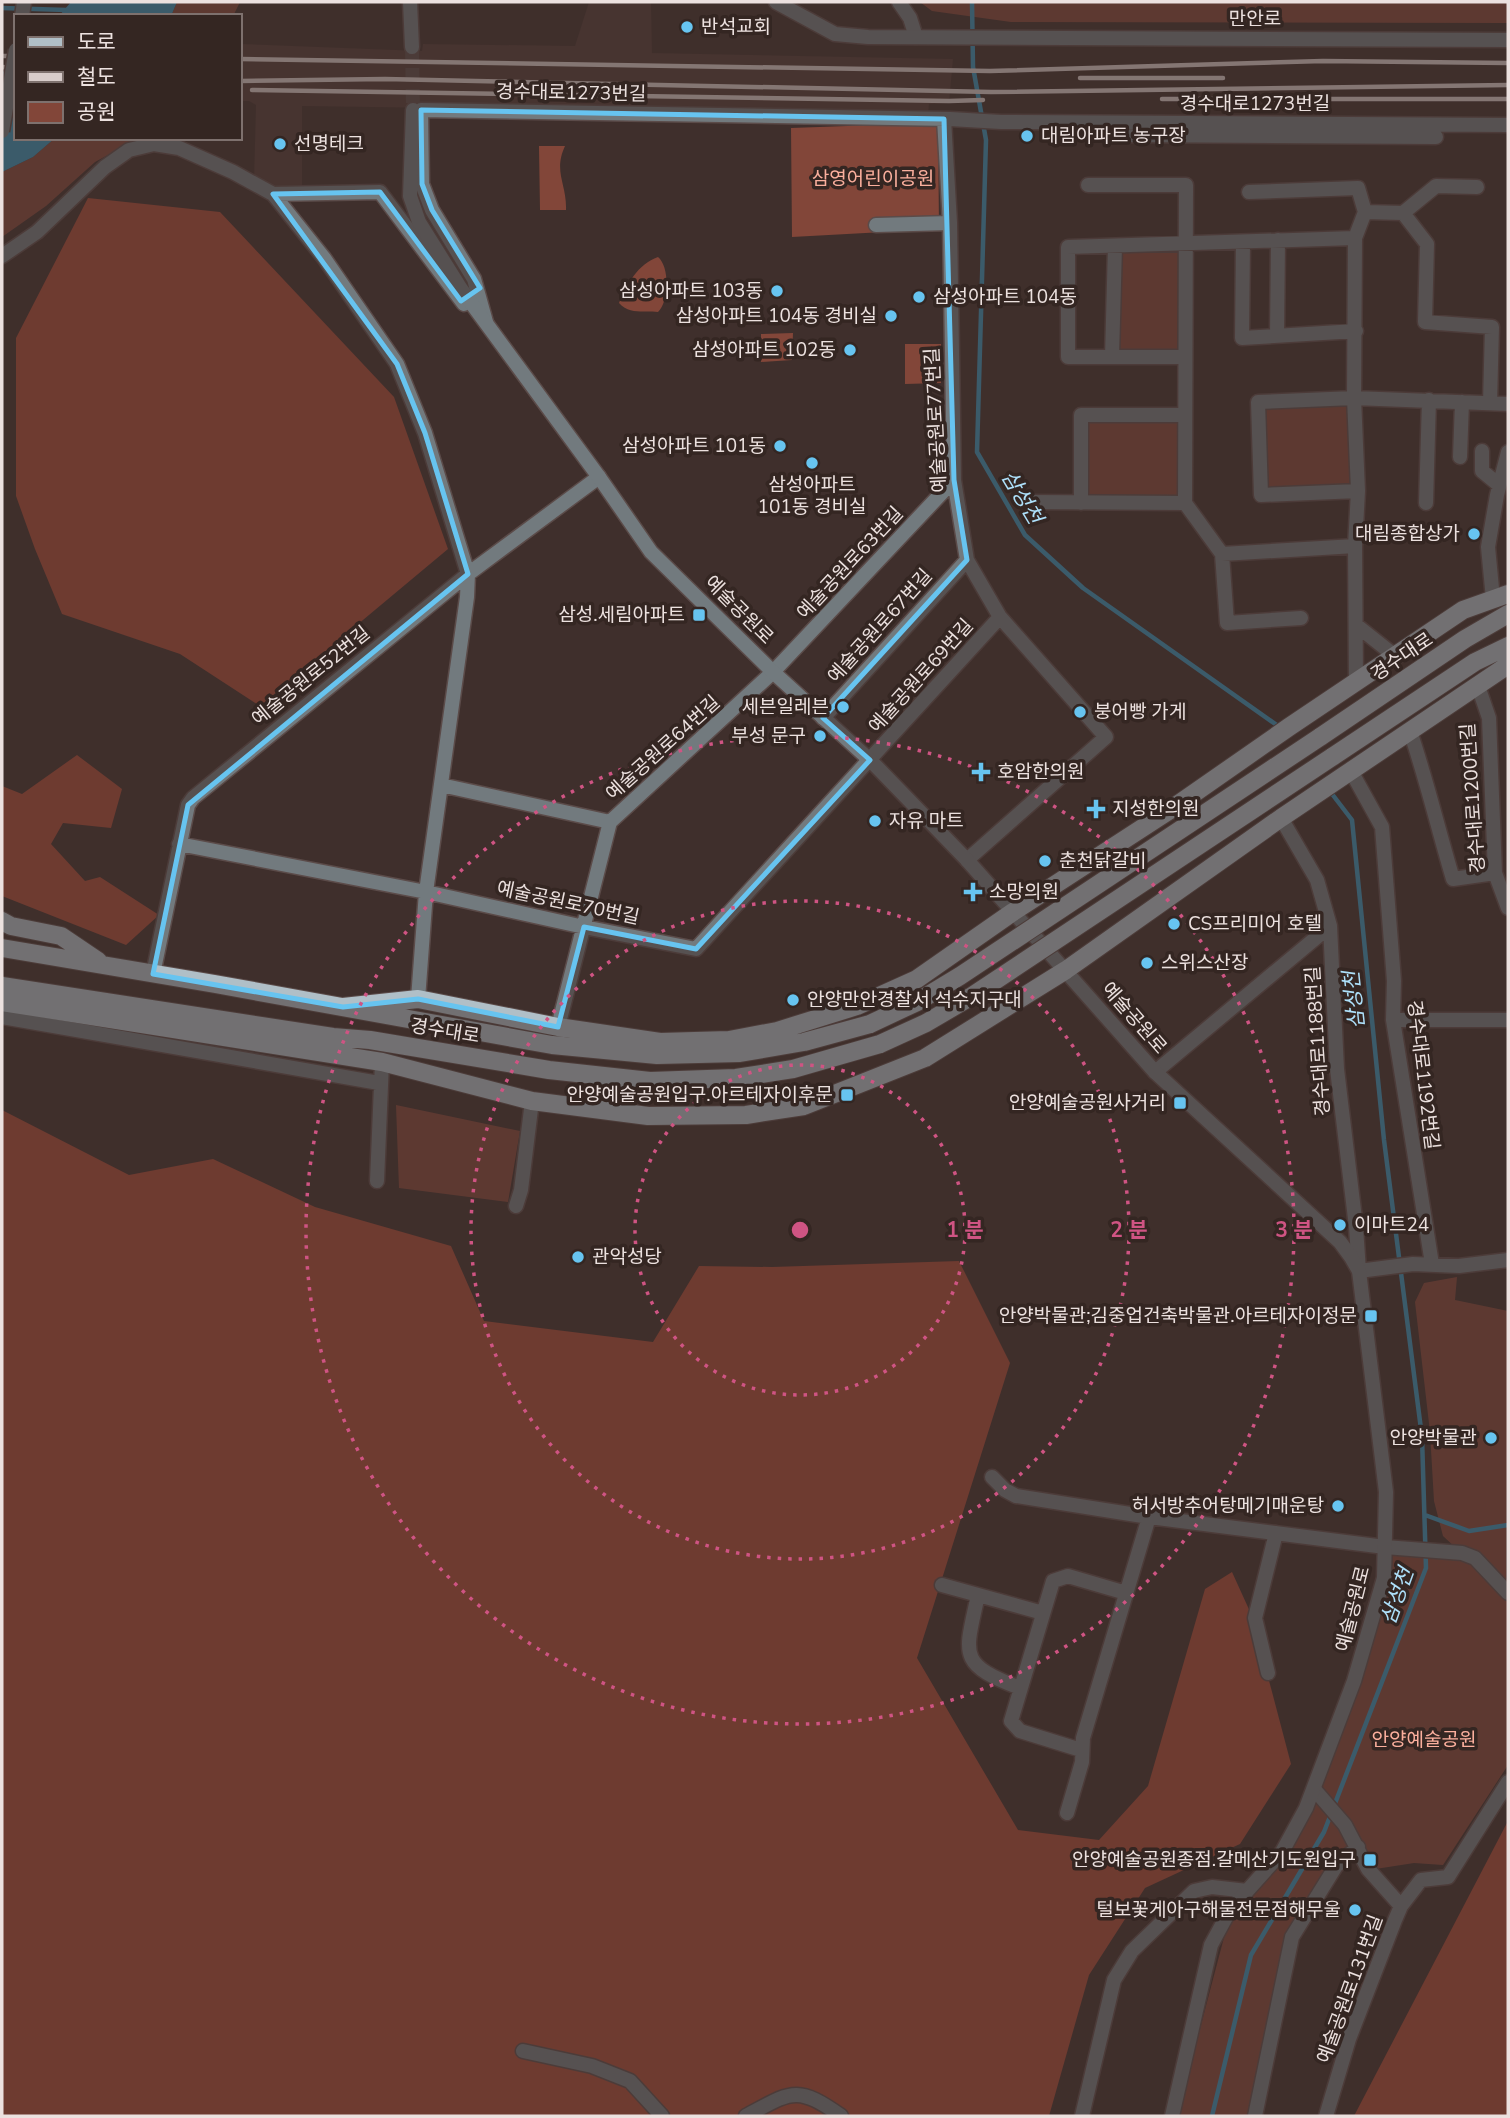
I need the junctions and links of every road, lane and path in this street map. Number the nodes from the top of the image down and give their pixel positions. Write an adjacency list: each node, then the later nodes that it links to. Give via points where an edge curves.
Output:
1 (410, 2): 6 (street)
2 (776, 2): 4 (street, via 835,34)
3 (899, 2): 4 (street)
4 (916, 37): 5 (street, 만안로)
5 (1508, 40)
6 (412, 47)
7 (14, 62): 12 (street, bridge)
8 (413, 110): 29 (street, 예술공원로, via 410,196 419,222)
9 (947, 119): 11 (street, 경수대로1273번길); 21 (street, 예술공원로77번길); 29 (street, 경수대로1273번길, via 421,110 422,184 432,210 474,279)
10 (1508, 125): 11 (street, 경수대로1273번길)
11 (1200, 129): 13 (street); 14 (street)
12 (2, 131)
13 (1130, 135)
14 (1436, 137)
15 (1088, 185): 26 (street, via 1186,185)
16 (1477, 187): 20 (street, via 1436,186)
17 (1249, 192): 19 (street, via 1358,188)
18 (273, 194): 28 (street, via 179,148 154,144 129,149 37,232); 29 (street, via 380,192 461,301); 54 (street, via 397,364 425,433)
19 (1365, 212): 20 (street); 23 (street)
20 (1403, 213): 37 (street, via 1427,244 1425,322 1492,327)
21 (950, 223): 22 (street); 44 (street, 예술공원로77번길)
22 (876, 225)
23 (1355, 238): 24 (street); 30 (street)
24 (1278, 240): 25 (street); 31 (street)
25 (1243, 242): 26 (street); 31 (street, via 1242,338)
26 (1186, 244): 27 (street); 33 (street)
27 (1115, 246): 32 (street); 32 (street, via 1068,247 1068,357)
28 (2, 256)
29 (487, 323): 43 (street, 예술공원로)
30 (1356, 331): 31 (street); 34 (street)
31 (1277, 336)
32 (1112, 357): 33 (street)
33 (1185, 357): 39 (street)
34 (1354, 398): 35 (street); 46 (street); 46 (street, via 1258,402 1261,495)
35 (1429, 400): 36 (street); 50 (street)
36 (1462, 402): 37 (street); 42 (street)
37 (1490, 403): 38 (street)
38 (1508, 404)
39 (1185, 415): 48 (street, via 1081,415); 49 (street)
40 (1482, 451): 45 (street, via 1482,471)
41 (1508, 452): 45 (street)
42 (1460, 457)
43 (599, 477): 54 (street, 예술공원로52번길); 63 (street, 예술공원로, via 651,552)
44 (954, 480): 53 (street, 예술공원로77번길); 63 (street, 예술공원로63번길)
45 (1499, 485): 55 (street, via 1488,547)
46 (1358, 491): 51 (street)
47 (1029, 502): 48 (street)
48 (1080, 503): 49 (street)
49 (1185, 503): 52 (street)
50 (1426, 503)
51 (1356, 546): 52 (street); 59 (street)
52 (1222, 554): 58 (street, via 1227,623)
53 (967, 560): 57 (street, 예술공원로77번길); 66 (street, 예술공원로67번길)
54 (468, 574): 70 (street, 경수대로); 73 (street, 예술공원로52번길, via 193,798)
55 (1501, 597): 61 (main road, via 1464,610)
56 (1508, 614): 89 (main road, 경수대로, bridge, via 960,976 870,1024 740,1053 657,1055 551,1045)
57 (1000, 617): 68 (street, 예술공원로69번길); 74 (street, 예술공원로77번길, via 1106,737)
58 (1301, 618)
59 (1356, 625): 61 (street); 64 (street)
60 (1508, 646): 94 (main road, 경수대로, bridge, via 1475,663 972,996 880,1044 793,1069 736,1078 650,1081)
61 (1395, 656): 64 (main road)
62 (1508, 665): 65 (main road)
63 (774, 672): 66 (street, 예술공원로); 72 (street, 예술공원로64번길)
64 (1356, 682): 78 (main road)
65 (1478, 686): 67 (main road); 75 (street, 경수대로1200번길, via 1489,718)
66 (823, 718): 68 (street, 예술공원로)
67 (1410, 731): 69 (main road); 75 (street, via 1453,879)
68 (870, 760): 74 (street, 예술공원로); 81 (street, 예술공원로70번길, via 696,949)
69 (1348, 772): 71 (main road); 91 (street, 경수대로1192번길, via 1382,827)
70 (440, 785): 72 (street); 76 (street, 경수대로)
71 (1288, 813): 80 (street, 경수대로1188번길, via 1317,880); 84 (main road)
72 (610, 822): 81 (street, 예술공원로64번길)
73 (179, 844): 76 (street, 예술공원로70번길); 85 (street, 예술공원로52번길)
74 (967, 860): 78 (street, 예술공원로)
75 (1494, 873): 77 (street, 경수대로1200번길)
76 (426, 892): 81 (street, 예술공원로70번길); 87 (street, 경수대로)
77 (1508, 908)
78 (1013, 912): 84 (street, 예술공원로); 93 (main road, via 917,979 857,1006 777,1031 729,1041 660,1042)
79 (2, 921): 83 (main road, via 61,936)
80 (1330, 926): 96 (street, 예술공원로); 103 (street, 경수대로1188번길, via 1337,1069 1356,1227)
81 (584, 927): 93 (street, 예술공원로64번길)
82 (2, 948): 83 (main road, 경수대로)
83 (104, 965): 85 (main road, 경수대로)
84 (1066, 970): 96 (street, 예술공원로); 98 (main road, via 925,1058 804,1106 746,1115 648,1116)
85 (153, 974): 89 (main road, 경수대로)
86 (2, 986): 94 (main road, 경수대로)
87 (418, 999): 89 (main road); 93 (main road)
88 (2, 1002): 95 (main road)
89 (343, 1007)
90 (2, 1017): 97 (street)
91 (1393, 1020): 92 (street); 102 (street, 경수대로1192번길)
92 (1508, 1020)
93 (558, 1027)
94 (333, 1037): 95 (main road)
95 (377, 1061): 97 (street); 98 (main road)
96 (1155, 1072): 103 (street, 예술공원로)
97 (379, 1083): 99 (street)
98 (532, 1101): 100 (street)
99 (377, 1181)
100 (516, 1206)
101 (1508, 1260): 102 (street)
102 (1432, 1264): 103 (street)
103 (1366, 1271): 107 (street, 예술공원로)
104 (992, 1477): 105 (street, via 1016,1496)
105 (1149, 1517): 106 (street); 109 (street)
106 (1276, 1533): 107 (street); 113 (street, via 1255,1618)
107 (1391, 1547): 110 (street, via 1475,1558); 117 (street, 예술공원로)
108 (942, 1585): 111 (street)
109 (1126, 1593): 112 (street, via 1068,1576 1053,1581); 115 (street)
110 (1508, 1593)
111 (978, 1595): 112 (street); 114 (street, via 968,1650 985,1674)
112 (1043, 1613): 114 (street)
113 (1268, 1674)
114 (1020, 1688): 115 (street, via 1011,1721 1020,1731)
115 (1082, 1751): 118 (street)
116 (1508, 1782): 121 (street, via 1448,1877 1421,1880)
117 (1319, 1794): 119 (street, 예술공원로131번길); 120 (street, 예술공원로, via 1282,1852)
118 (1067, 1813)
119 (1358, 1847): 121 (street, 예술공원로131번길, via 1368,1869); 128 (street, via 1336,1866 1292,1937)
120 (1247, 1891): 126 (street, via 1212,1887 1194,1891 1132,1951 1114,1980); 127 (street, 예술공원로, via 1230,1910 1211,1945)
121 (1401, 1906): 129 (street, 예술공원로131번길, via 1349,2039)
122 (523, 2051): 123 (street, via 592,2066 630,2081)
123 (662, 2116)
124 (746, 2116): 125 (street, via 788,2094 804,2094)
125 (841, 2116)
126 (1082, 2116)
127 (1172, 2116)
128 (1255, 2116)
129 (1325, 2116)

